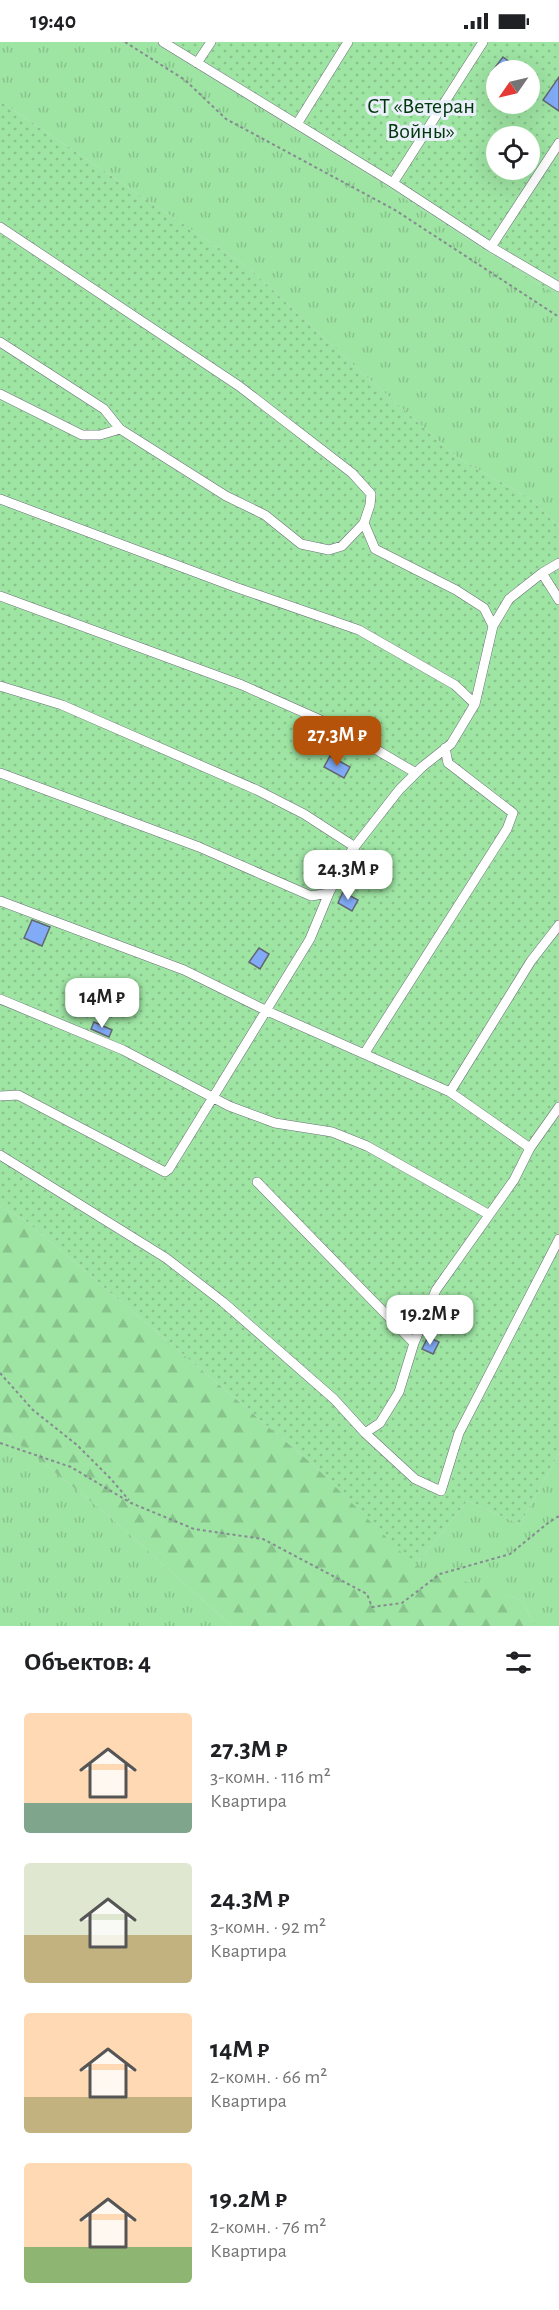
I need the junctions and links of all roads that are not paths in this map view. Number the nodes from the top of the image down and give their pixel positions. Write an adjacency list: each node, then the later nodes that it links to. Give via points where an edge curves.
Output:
1 (163, 42): 5 (street)
2 (211, 42): 5 (street)
3 (348, 42): 6 (street)
4 (483, 42): 8 (street)
5 (197, 63): 6 (street)
6 (297, 124): 8 (street)
7 (559, 143): 10 (street)
8 (393, 183): 10 (street)
9 (0, 227): 16 (street, via 239,386 352,472 371,494)
10 (491, 247): 11 (street)
11 (559, 287)
12 (0, 342): 14 (street, via 104,410)
13 (0, 394): 14 (street, via 82,435)
14 (120, 429): 16 (street, via 226,496 266,515 302,544 329,550 342,546)
15 (0, 499): 23 (street, via 359,630 455,685)
16 (364, 523): 21 (street, via 375,549 484,608)
17 (559, 563): 18 (street)
18 (542, 573): 20 (street); 21 (street, via 509,598)
19 (0, 596): 26 (street, via 242,685 341,729)
20 (559, 600)
21 (493, 626): 23 (street)
22 (0, 686): 27 (street, via 62,705 256,790)
23 (475, 704): 24 (street)
24 (445, 748): 26 (street); 33 (street, via 448,763 513,813)
25 (0, 773): 28 (street, via 199,847 311,896)
26 (416, 773): 27 (street)
27 (355, 846): 28 (street)
28 (329, 893): 32 (street, via 310,939)
29 (0, 901): 32 (street, via 184,970)
30 (559, 925): 34 (street, via 531,961)
31 (0, 999): 36 (street, via 123,1050)
32 (265, 1010): 33 (street); 36 (street)
33 (364, 1054): 34 (street)
34 (450, 1092): 38 (street)
35 (0, 1096): 36 (street, via 18,1095 165,1172)
36 (213, 1097): 41 (street, via 275,1123 332,1132 367,1146)
37 (559, 1107): 38 (street)
38 (530, 1148): 41 (street, via 514,1180)
39 (0, 1155): 44 (street, via 166,1258 334,1399)
40 (256, 1182): 43 (street)
41 (488, 1214): 43 (street, via 436,1290)
42 (559, 1239): 44 (street, via 459,1433 441,1491 415,1479)
43 (414, 1343): 44 (street, via 399,1392 380,1423)
44 (365, 1433)

